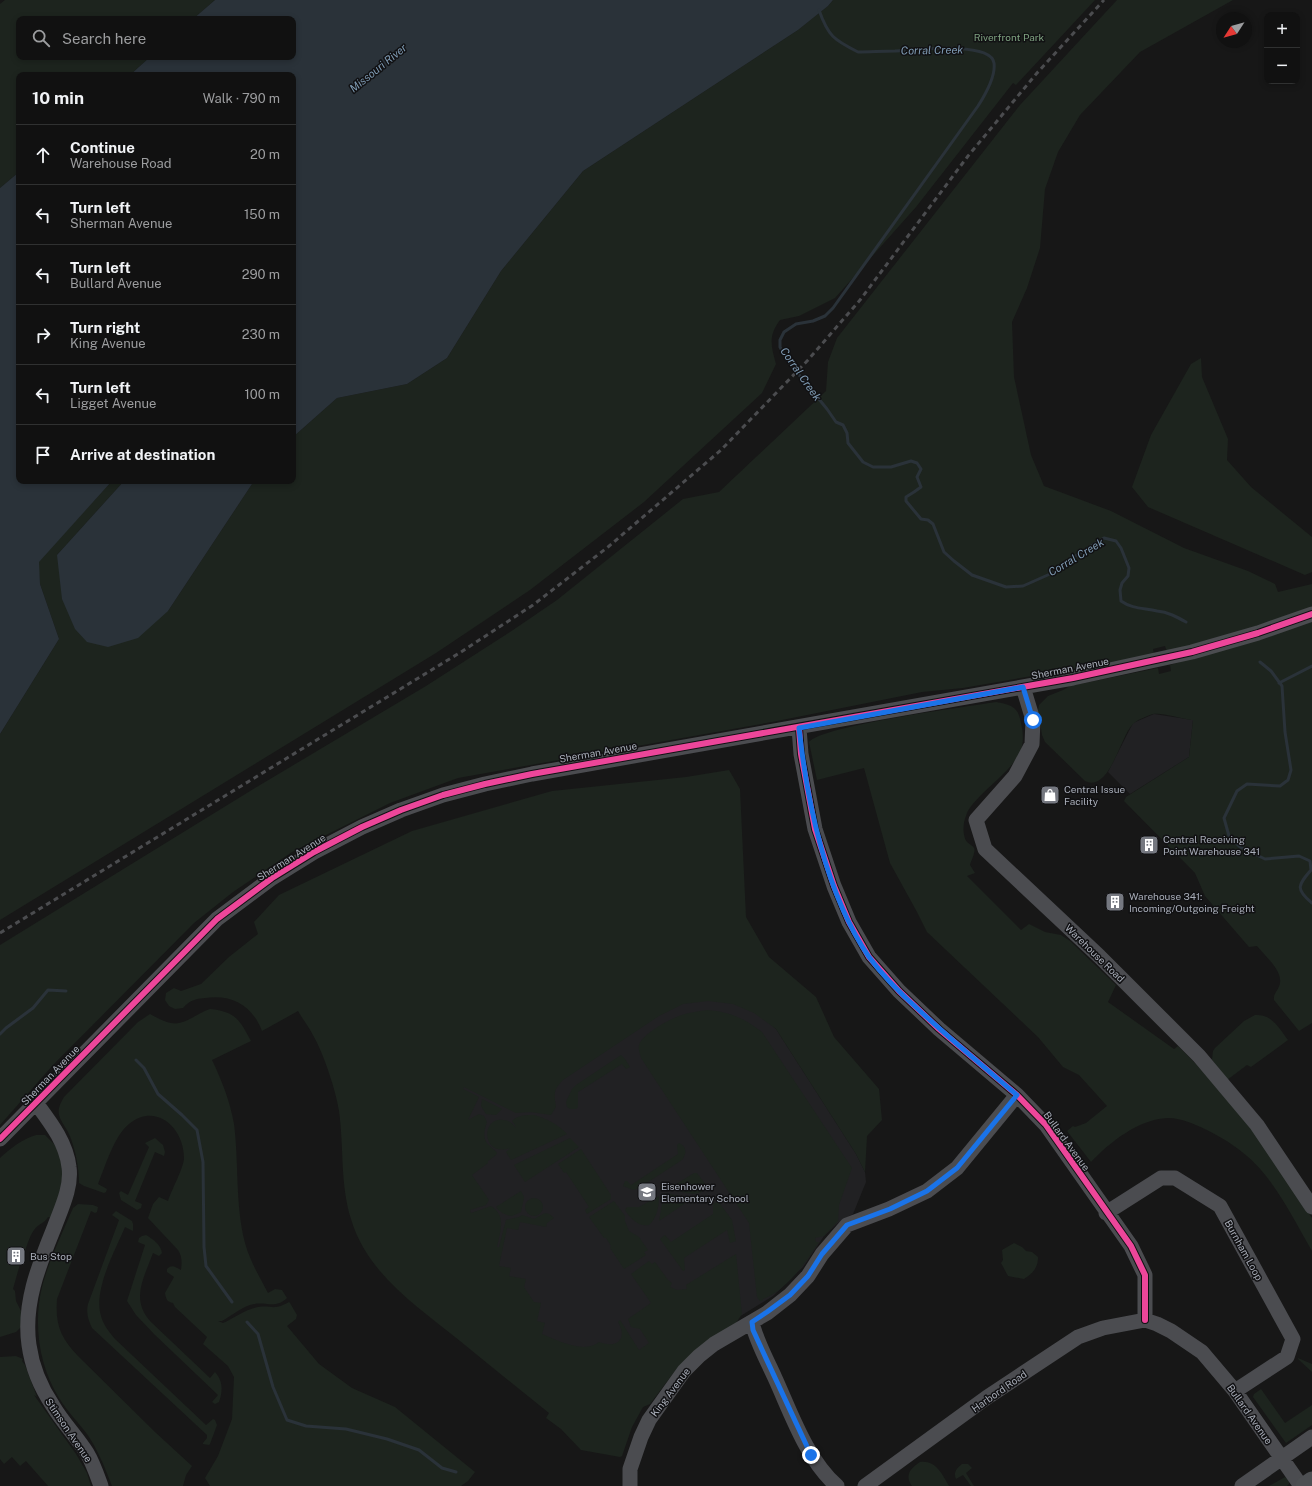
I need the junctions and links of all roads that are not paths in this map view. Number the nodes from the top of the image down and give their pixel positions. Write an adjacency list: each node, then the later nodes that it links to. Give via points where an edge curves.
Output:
1 (1312, 614): 2 (street, Sherman Avenue, via 1192,652)
2 (1023, 687): 3 (street, Sherman Avenue); 7 (street, Warehouse Road, via 1033,720 1032,744 1015,776 976,820 985,849 1199,1056 1257,1125)
3 (799, 728): 4 (street, Bullard Avenue, via 801,754 815,829 834,886 869,957 899,992 933,1024); 5 (street, Sherman Avenue, via 619,758 485,784 408,807 362,827 278,874 217,919)
4 (1017, 1095): 8 (street, Bullard Avenue, via 1046,1125); 10 (street, King Avenue, via 957,1168 927,1191 890,1209 847,1225 790,1295)
5 (36, 1103): 6 (street, Sherman Avenue); 15 (street, Stimson Avenue, via 59,1136 69,1167 68,1189 36,1272 30,1296 30,1348 36,1373 44,1391 88,1454)
6 (0, 1139)
7 (1312, 1207)
8 (1106, 1213): 9 (street, Bullard Avenue, via 1131,1246 1145,1275); 11 (street, Burnham Loop, via 1160,1178 1175,1178 1220,1206 1292,1339 1287,1357)
9 (1145, 1320): 11 (street, Bullard Avenue, via 1171,1331 1202,1352); 18 (street, Harbord Road, via 1078,1336 986,1398)
10 (752, 1322): 16 (street, King Avenue, via 714,1344 684,1371 649,1420 641,1437 630,1469); 17 (street, via 753,1330 811,1455 829,1480)
11 (1235, 1392): 13 (street, Bullard Avenue)
12 (1312, 1437): 13 (street)
13 (1282, 1458): 19 (street); 20 (street, Bullard Avenue)
14 (1312, 1481): 21 (main road)
15 (101, 1486)
16 (630, 1486)
17 (837, 1486)
18 (865, 1486)
19 (1242, 1486)
20 (1301, 1486)
21 (1305, 1486)

